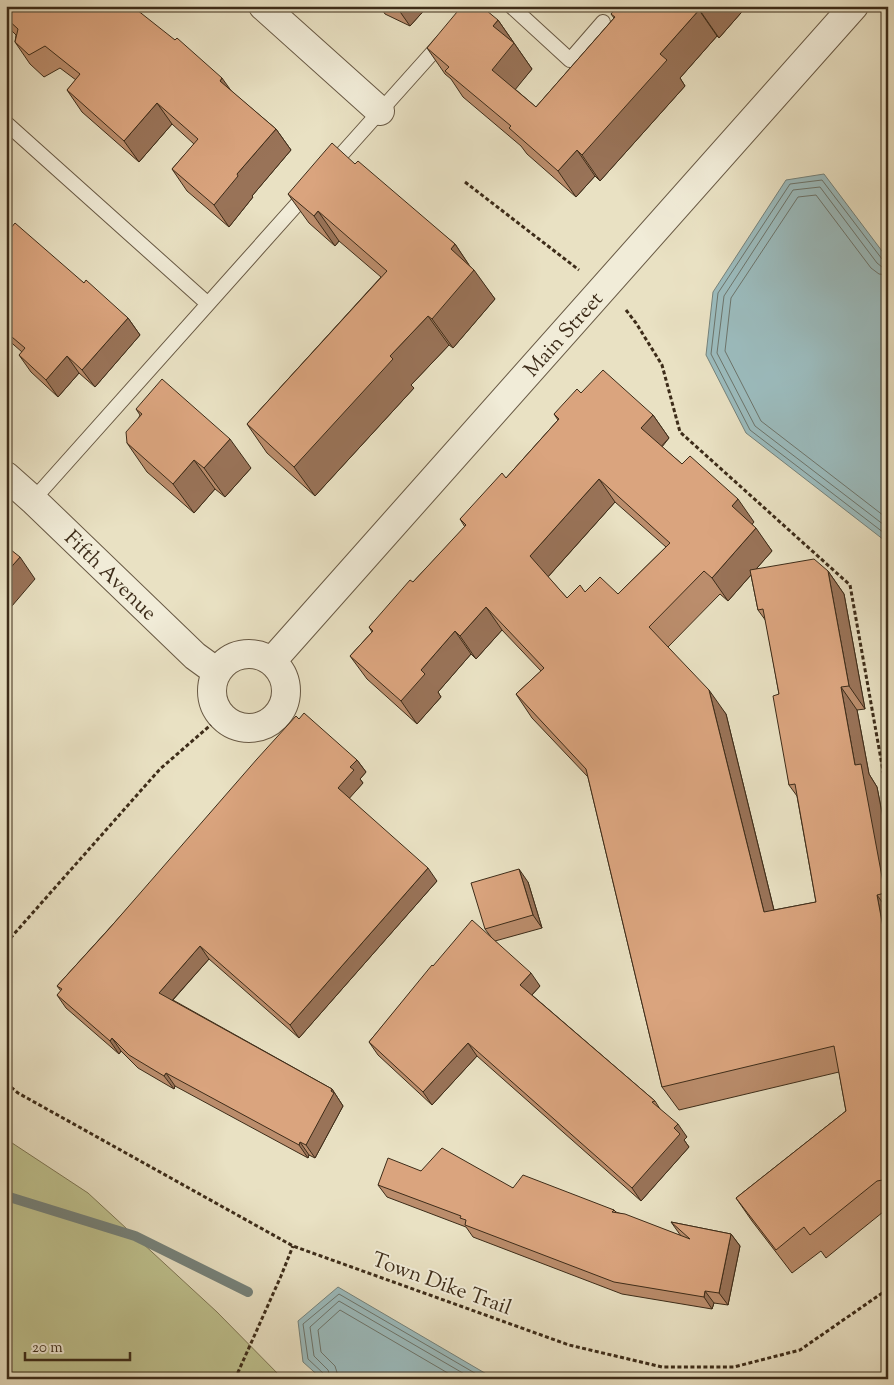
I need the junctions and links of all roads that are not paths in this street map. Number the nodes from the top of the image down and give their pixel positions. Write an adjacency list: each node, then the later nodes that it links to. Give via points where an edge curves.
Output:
1 (263, 6): 6 (street)
2 (511, 6): 4 (lane, via 570,60)
3 (854, 6): 11 (street, Main Street)
4 (603, 22)
5 (449, 34): 6 (lane)
6 (380, 111): 8 (lane)
7 (6, 123): 8 (lane)
8 (208, 304): 10 (lane)
9 (6, 476): 10 (street, Fifth Avenue)
10 (33, 500): 12 (street, Fifth Avenue, via 195,656)
11 (272, 662): 12 (street, via 248,653 224,662); 12 (street, via 285,683 286,696 275,717 260,726 242,727 222,716 212,695 212,683)
12 (217, 672)

